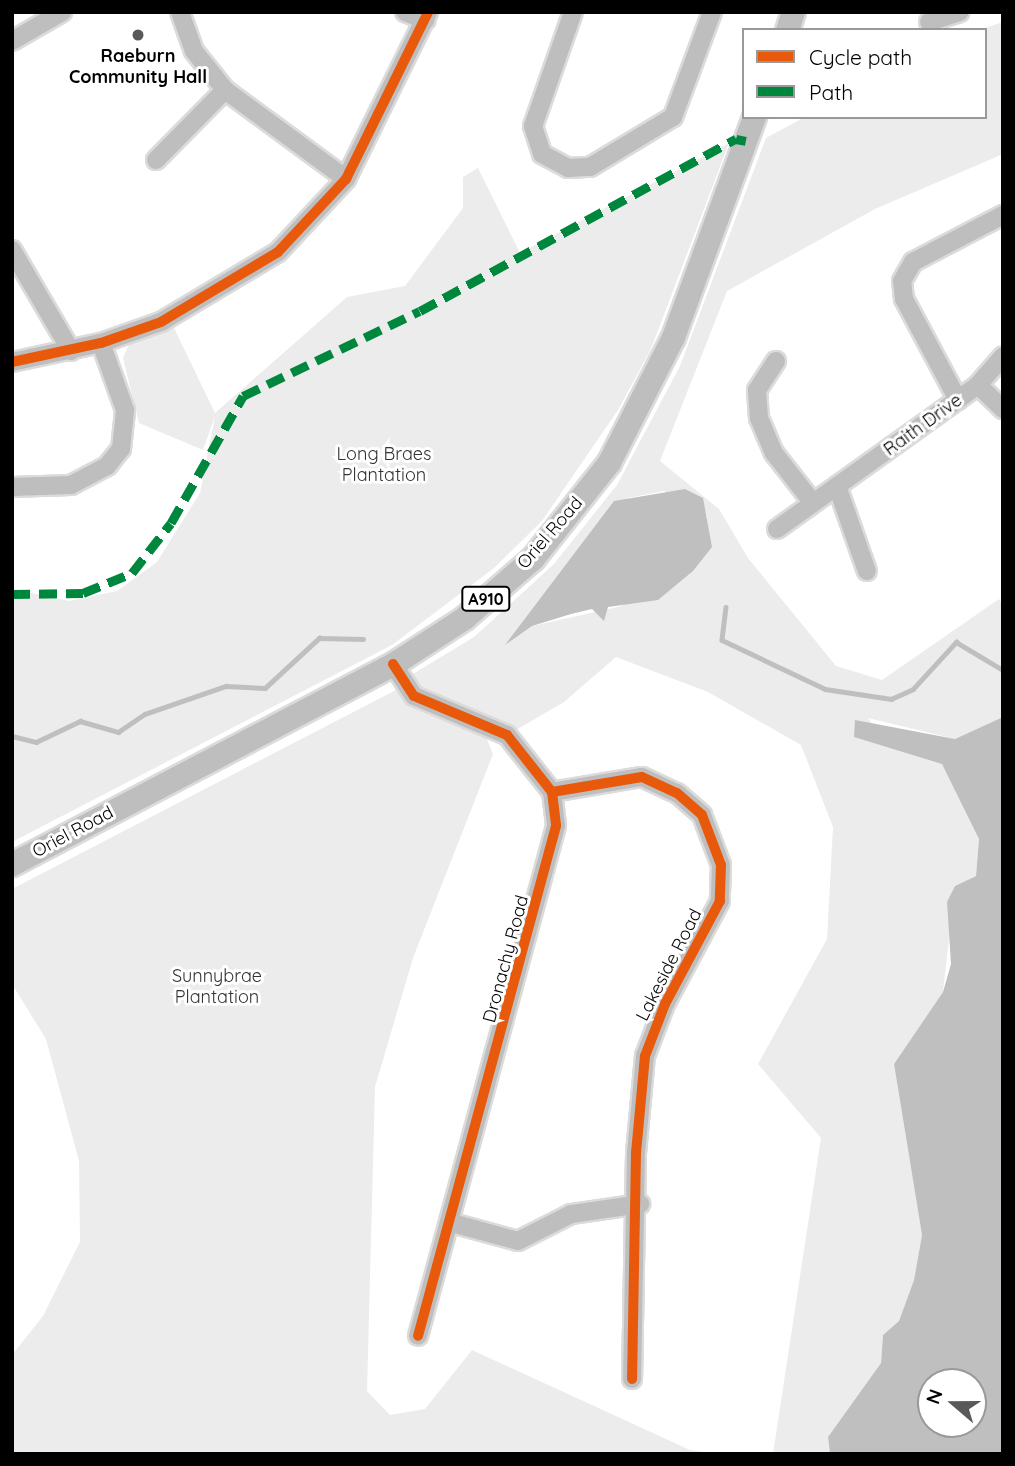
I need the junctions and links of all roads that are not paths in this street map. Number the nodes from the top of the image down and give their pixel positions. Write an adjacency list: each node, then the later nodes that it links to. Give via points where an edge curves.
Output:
1 (62, 12): 9 (street)
2 (180, 12): 10 (street, via 194,51)
3 (405, 12): 7 (street)
4 (573, 12): 5 (street, via 533,126 542,154 568,168 590,167 673,117)
5 (712, 12)
6 (958, 12): 8 (street)
7 (427, 16): 13 (street)
8 (929, 22)
9 (12, 41)
10 (225, 90): 12 (street); 13 (street)
11 (753, 119): 29 (main road, Oriel Road / A910, via 673,337 609,462 533,558 464,618)
12 (156, 160)
13 (346, 179): 16 (street, via 293,239 233,284 161,322)
14 (1003, 215): 22 (street, via 913,262 902,281 904,299)
15 (12, 250): 17 (street)
16 (101, 344): 17 (street); 25 (street, via 125,410 121,449 107,466 71,485)
17 (71, 351): 20 (street)
18 (1003, 356): 21 (street, Raith Drive)
19 (776, 361): 26 (street, via 757,390 759,418 774,453)
20 (12, 362)
21 (978, 385): 22 (street, Raith Drive); 23 (street)
22 (958, 400): 24 (street, Raith Drive)
23 (1003, 409)
24 (837, 486): 26 (street, Raith Drive); 28 (street)
25 (12, 487)
26 (813, 503): 27 (street, Raith Drive)
27 (777, 529)
28 (867, 571)
29 (393, 664): 30 (street, via 414,696 502,740); 31 (main road, Oriel Road / A910)
30 (552, 792): 32 (street, Lakeside Road, via 642,777 677,793 702,815 720,865 720,901 665,1004 645,1056 636,1153); 33 (street, Dronachy Road, via 556,827 549,868)
31 (12, 863)
32 (640, 1204): 33 (street, via 571,1214 518,1241); 35 (street, Lakeside Road)
33 (452, 1223): 34 (street, Dronachy Road)
34 (418, 1336)
35 (632, 1379)

